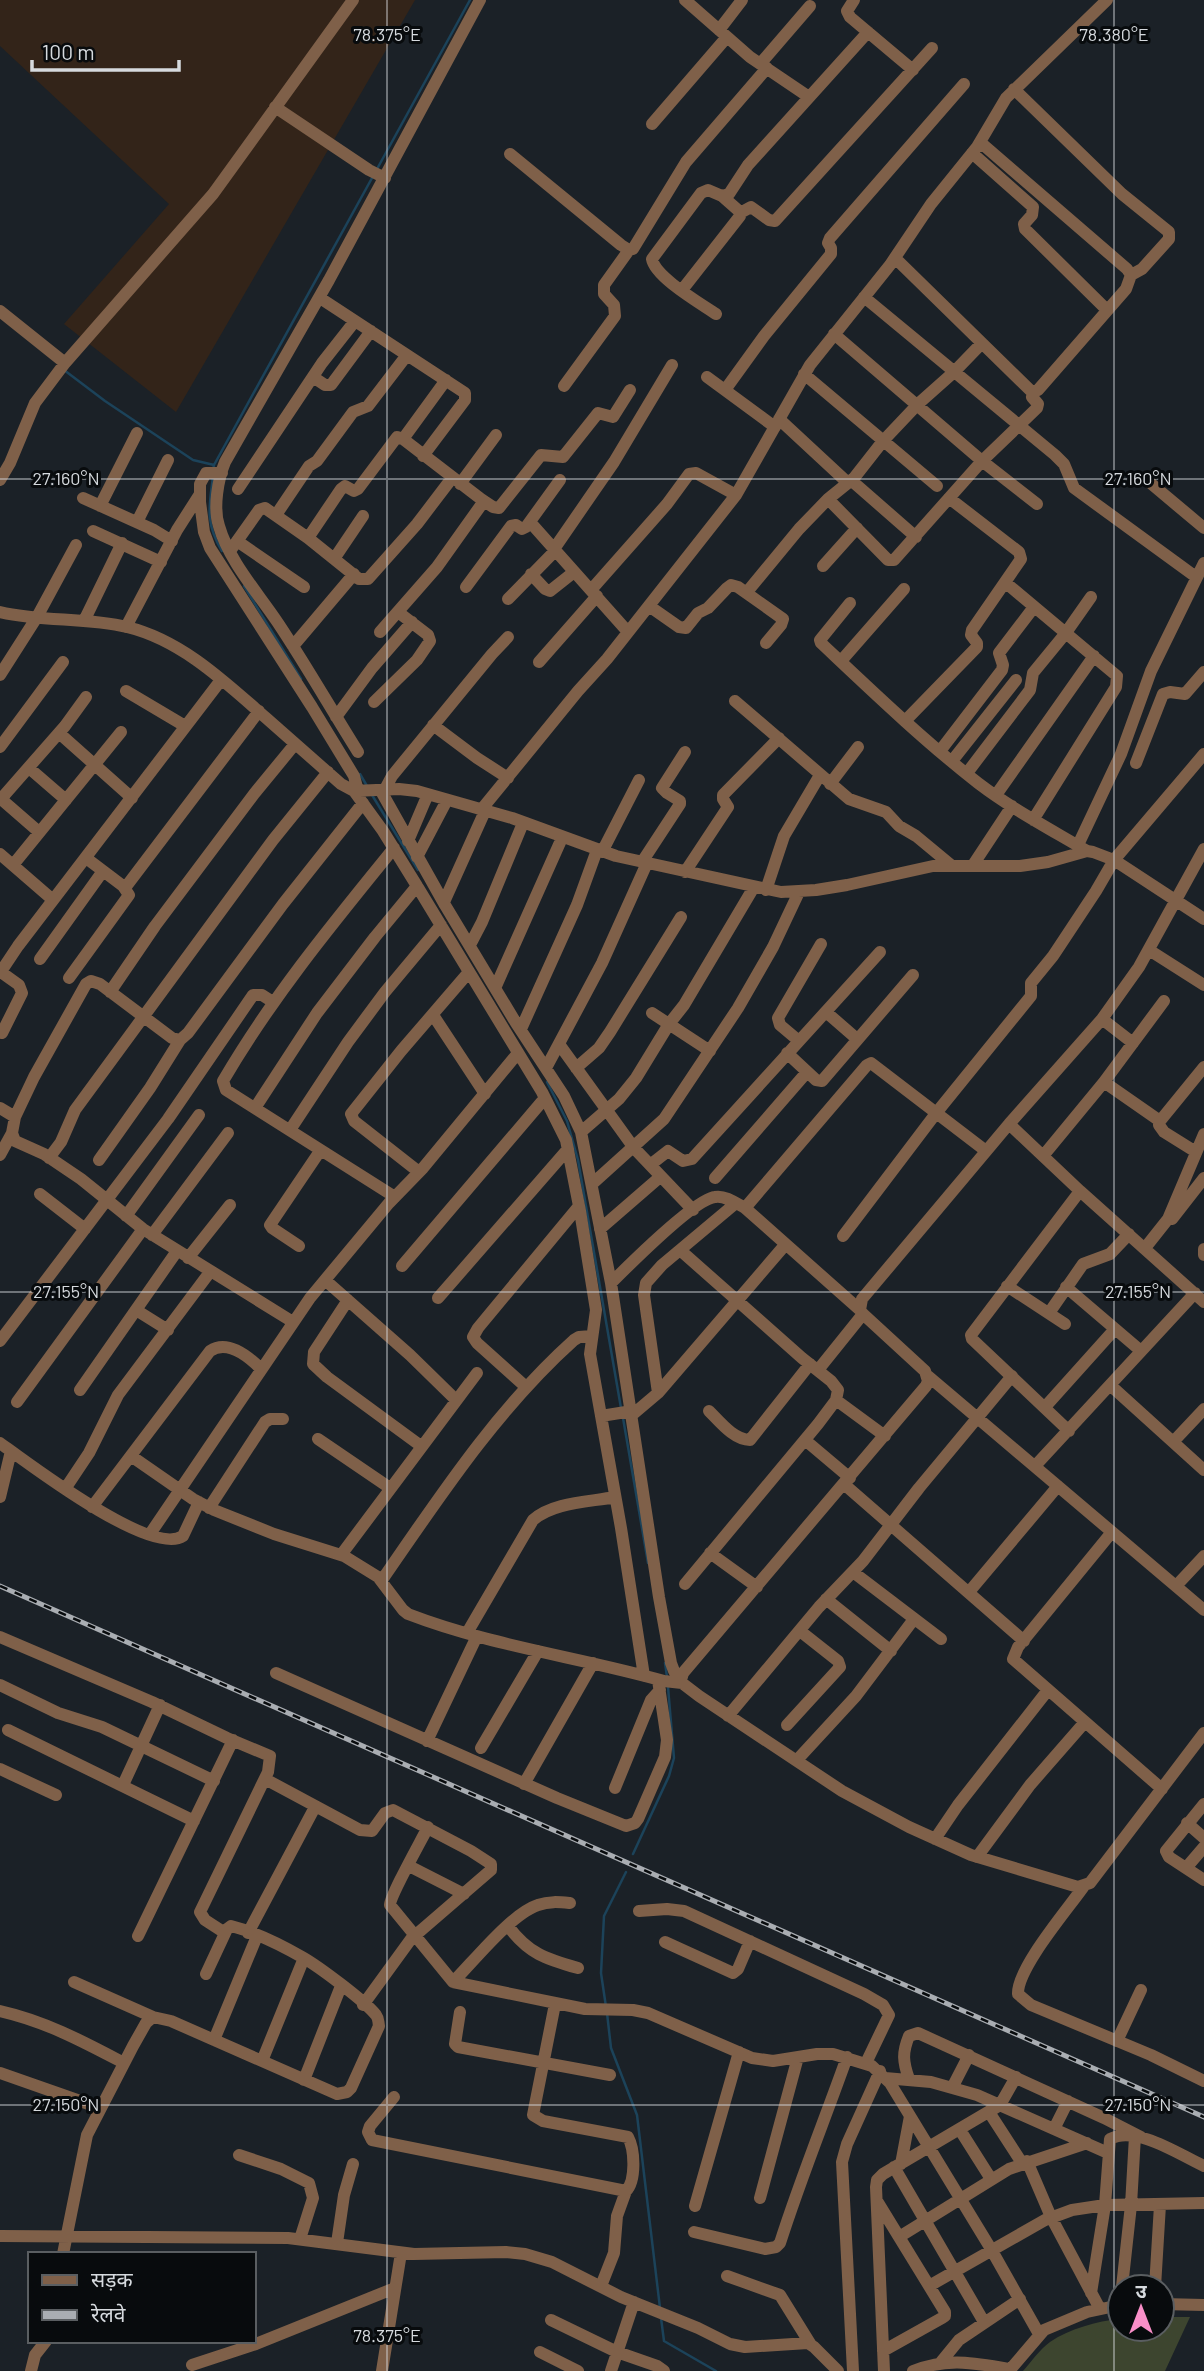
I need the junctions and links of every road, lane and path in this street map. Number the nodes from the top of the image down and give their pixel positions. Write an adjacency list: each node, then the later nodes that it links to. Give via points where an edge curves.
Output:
1 (353, 0): 16 (street)
2 (480, 0): 20 (street)
3 (685, 0): 9 (street)
4 (742, 0): 9 (street)
5 (854, 0): 8 (street, via 847,14)
6 (1107, 0): 14 (street)
7 (810, 6): 11 (street)
8 (868, 32): 12 (street); 15 (street)
9 (723, 33): 11 (street); 17 (street)
10 (932, 48): 12 (street)
11 (763, 66): 15 (street); 23 (street, via 686,162)
12 (913, 70): 22 (street, via 775,221 751,207)
13 (964, 84): 46 (street, via 830,238 831,254)
14 (1014, 89): 18 (street); 25 (street, via 1122,194 1169,232 1142,269)
15 (809, 97): 21 (street, via 729,194)
16 (275, 107): 20 (street); 37 (street, via 213,194)
17 (652, 124)
18 (976, 147): 24 (street); 25 (street); 29 (street, via 1032,207 1025,229)
19 (510, 154): 23 (street)
20 (378, 174): 28 (street)
21 (722, 196): 22 (street); 26 (street, via 708,190 701,193 652,259)
22 (740, 214): 26 (street)
23 (629, 250): 44 (street, via 604,285 615,316)
24 (895, 258): 27 (street); 35 (street)
25 (1131, 275): 29 (street, via 1126,289)
26 (681, 290): 31 (street)
27 (864, 297): 34 (street); 39 (street)
28 (320, 298): 32 (street); 58 (street)
29 (1107, 310): 47 (street)
30 (0, 311): 37 (street)
31 (716, 314)
32 (355, 321): 33 (street); 41 (street)
33 (371, 331): 36 (street); 41 (street, via 333,383 325,385)
34 (834, 334): 40 (street); 48 (street)
35 (982, 343): 39 (street); 47 (street)
36 (407, 355): 43 (street); 74 (street, via 368,406 353,412)
37 (65, 363): 59 (street, via 31,411)
38 (672, 365): 87 (street)
39 (954, 372): 48 (street); 50 (street)
40 (804, 374): 49 (street); 54 (street)
41 (313, 377): 65 (street)
42 (707, 377): 46 (street)
43 (446, 380): 53 (street); 55 (street, via 463,390 466,400)
44 (564, 386)
45 (630, 390): 71 (street, via 613,417 598,413 563,457 541,455 499,508)
46 (725, 390): 49 (street)
47 (1035, 392): 50 (street, via 1032,397 1038,406)
48 (918, 404): 54 (street); 57 (street)
49 (777, 423): 63 (street); 67 (street)
50 (1018, 426): 57 (street); 97 (street, via 1060,459 1074,488)
51 (137, 433): 73 (street)
52 (496, 435): 61 (street)
53 (403, 439): 55 (street); 82 (street, via 395,439 356,491 343,487)
54 (883, 441): 63 (street); 64 (street)
55 (423, 456): 61 (street)
56 (168, 460): 77 (street)
57 (982, 461): 69 (street); 72 (street)
58 (216, 472): 66 (street, via 202,478); 86 (street, via 217,520)
59 (0, 480)
60 (560, 480): 76 (street)
61 (456, 481): 71 (street); 94 (street, via 373,573 364,580)
62 (1148, 481): 79 (street)
63 (850, 482): 70 (street); 81 (street)
64 (937, 486)
65 (238, 489)
66 (200, 494): 83 (street); 160 (street, via 210,548 312,707 356,780)
67 (736, 495): 103 (street, via 696,473 689,474); 107 (street)
68 (83, 498): 73 (street)
69 (949, 498): 81 (street); 98 (street, via 1019,552 1021,559)
70 (828, 499): 78 (street); 102 (street)
71 (484, 501): 110 (street, via 437,567)
72 (1037, 504)
73 (100, 506): 77 (street)
74 (276, 514): 82 (street); 86 (street, via 262,508)
75 (363, 516): 89 (street)
76 (530, 522): 87 (street); 100 (street, via 524,529 511,526)
77 (137, 523): 83 (street)
78 (857, 528): 81 (street, via 891,561); 92 (street)
79 (1204, 528)
80 (93, 531): 84 (street)
81 (916, 537)
82 (308, 538): 89 (street)
83 (172, 541): 90 (street)
84 (122, 544): 90 (street); 112 (street)
85 (76, 545): 111 (street)
86 (234, 546): 88 (street); 96 (street)
87 (555, 550): 93 (street); 95 (street)
88 (260, 557): 96 (street); 99 (street)
89 (334, 559): 94 (street)
90 (161, 562): 114 (street)
91 (1204, 563): 97 (street)
92 (823, 566)
93 (574, 572): 95 (street, via 550,591); 103 (street)
94 (354, 574): 120 (street)
95 (531, 574): 105 (street)
96 (246, 576): 120 (street)
97 (1196, 577): 129 (street)
98 (1006, 583): 108 (street); 137 (street, via 972,631 977,647)
99 (304, 587)
100 (466, 587)
101 (904, 589): 124 (street)
102 (747, 592): 107 (street, via 730,585 687,628); 119 (street, via 783,619)
103 (594, 593): 116 (street); 123 (street)
104 (1091, 597): 117 (street)
105 (508, 599)
106 (850, 603): 124 (street, via 820,640)
107 (649, 606): 116 (street)
108 (1034, 607): 117 (street); 146 (street, via 999,653 1002,670)
109 (0, 612): 111 (street)
110 (397, 612): 113 (street); 115 (street)
111 (37, 617): 112 (street); 126 (street)
112 (84, 621): 114 (street)
113 (412, 622): 134 (street, via 429,635 428,646); 136 (street)
114 (126, 627): 127 (street, via 173,645)
115 (380, 632)
116 (628, 632): 156 (street)
117 (1065, 634): 121 (street); 155 (street, via 1033,673 1030,690)
118 (508, 637): 138 (street)
119 (766, 643)
120 (293, 646): 136 (street)
121 (1094, 656): 162 (street); 169 (street, via 1114,672 1118,682)
122 (63, 662): 144 (street)
123 (539, 662)
124 (841, 662): 137 (street)
125 (1204, 673): 131 (street, via 1185,694)
126 (0, 675)
127 (221, 680): 135 (street); 139 (street)
128 (1016, 680): 150 (street)
129 (1146, 684): 131 (street); 175 (street)
130 (126, 691): 139 (street)
131 (1163, 694): 151 (street)
132 (86, 697): 141 (street)
133 (735, 701): 142 (street)
134 (374, 702)
135 (259, 711): 143 (street); 189 (street)
136 (336, 717): 147 (street)
137 (905, 721): 146 (street)
138 (433, 725): 156 (street); 159 (street)
139 (186, 726): 163 (street)
140 (121, 732): 152 (street)
141 (59, 733): 152 (street); 153 (street)
142 (779, 738): 158 (street); 187 (street, via 723,795 728,807)
143 (295, 744): 154 (street); 209 (street, via 254,793)
144 (0, 747)
145 (858, 747): 158 (street)
146 (940, 751): 150 (street)
147 (358, 752)
148 (685, 752): 182 (street, via 663,788 680,804)
149 (1204, 754): 181 (street)
150 (953, 761): 155 (street)
151 (1136, 763)
152 (94, 765): 163 (street); 165 (street)
153 (29, 768): 164 (street); 165 (street)
154 (328, 772): 160 (street); 215 (street)
155 (967, 773): 162 (street)
156 (508, 778): 168 (street)
157 (639, 779): 177 (street)
158 (825, 779): 184 (street, via 854,802 886,812); 190 (street, via 784,836)
159 (381, 791): 160 (street); 161 (street); 173 (street)
160 (359, 794): 174 (street); 220 (street)
161 (428, 794): 166 (street); 173 (street)
162 (996, 795): 167 (street)
163 (132, 798): 180 (street)
164 (1, 799): 171 (street)
165 (66, 800): 171 (street)
166 (447, 800): 168 (street); 179 (street)
167 (1012, 806): 169 (street); 185 (street)
168 (483, 810): 170 (street); 194 (street)
169 (1033, 820): 175 (street)
170 (523, 823): 172 (street); 199 (street)
171 (40, 832): 183 (street)
172 (562, 838): 177 (street); 208 (street)
173 (408, 841): 179 (street)
174 (394, 848): 188 (street); 211 (street)
175 (1083, 848): 181 (street); 185 (street, via 1032,865)
176 (1204, 849): 193 (street)
177 (600, 851): 182 (street); 218 (street)
178 (0, 854): 183 (street)
179 (417, 857): 194 (street)
180 (86, 858): 186 (street); 192 (street)
181 (1114, 860): 193 (street); 238 (street, via 1031,983 1031,996)
182 (645, 863): 187 (street); 224 (street, via 602,963)
183 (13, 865): 192 (street)
184 (951, 865): 185 (street); 191 (street)
185 (973, 865)
186 (103, 871): 189 (street); 202 (street)
187 (685, 872): 190 (street)
188 (417, 886): 197 (street); 236 (street, via 317,1013)
189 (125, 888): 206 (street, via 128,897)
190 (760, 888): 191 (street); 217 (street)
191 (799, 892): 225 (street, via 759,973)
192 (53, 900): 204 (street)
193 (1177, 900): 196 (street); 200 (street)
194 (444, 902): 199 (street)
195 (681, 917): 230 (street, via 599,1048)
196 (1204, 919)
197 (441, 925): 203 (street); 243 (street, via 348,1042)
198 (821, 944): 222 (street, via 778,1018)
199 (470, 945): 208 (street)
200 (1149, 950): 207 (street); 216 (street)
201 (880, 952): 212 (street)
202 (40, 959)
203 (470, 972): 214 (street); 226 (street)
204 (0, 973): 219 (street, via 19,985 22,993)
205 (913, 975): 221 (street)
206 (69, 978)
207 (1204, 985)
208 (496, 986): 218 (street)
209 (110, 992): 215 (street); 240 (street, via 94,981 86,984)
210 (1164, 1001): 223 (street)
211 (273, 1002): 236 (street, via 223,1081 226,1090); 266 (street, via 253,995)
212 (826, 1012): 221 (street); 222 (street)
213 (652, 1013): 217 (street)
214 (433, 1015): 233 (street); 258 (street, via 351,1117)
215 (144, 1017): 220 (street); 255 (street, via 75,1110)
216 (1102, 1019): 223 (street); 242 (street)
217 (668, 1024): 225 (street); 237 (street, via 636,1079)
218 (521, 1029): 229 (street)
219 (2, 1033)
220 (180, 1040): 256 (street)
221 (857, 1040): 231 (street, via 822,1081)
222 (799, 1041): 227 (street)
223 (1133, 1043): 232 (street)
224 (559, 1044): 229 (street); 230 (street)
225 (710, 1051): 248 (street, via 664,1119)
226 (518, 1053): 233 (street); 234 (street)
227 (787, 1053): 231 (street); 257 (street, via 689,1161 668,1151)
228 (1204, 1067): 241 (street)
229 (546, 1068): 244 (street)
230 (576, 1068): 237 (street)
231 (807, 1072): 260 (street)
232 (1104, 1082): 241 (street); 254 (street)
233 (485, 1094): 258 (street)
234 (545, 1098): 249 (street); 286 (street)
235 (0, 1108): 240 (street)
236 (255, 1108): 243 (street)
237 (606, 1111): 244 (street); 248 (street)
238 (937, 1112): 251 (street); 268 (street, via 875,1064 867,1065); 277 (street)
239 (200, 1115): 271 (street)
240 (15, 1116): 245 (street)
241 (1160, 1121): 252 (street, via 1164,1132)
242 (1009, 1124): 251 (street); 254 (street)
243 (290, 1130): 250 (street)
244 (581, 1132): 262 (street)
245 (12, 1133): 253 (street); 255 (street, via 15,1141)
246 (228, 1133): 275 (street)
247 (1204, 1134): 252 (street)
248 (634, 1148): 257 (street); 262 (street)
249 (568, 1149): 269 (street); 293 (street)
250 (320, 1151): 265 (street); 279 (street, via 271,1220 272,1228)
251 (986, 1151): 297 (street, via 862,1299)
252 (1196, 1152): 272 (street)
253 (0, 1155)
254 (1043, 1156): 263 (street)
255 (49, 1157): 266 (street)
256 (99, 1160)
257 (650, 1165): 259 (street)
258 (419, 1172): 265 (street)
259 (660, 1177): 270 (street); 273 (street)
260 (715, 1178)
261 (1204, 1178): 272 (street)
262 (592, 1185): 273 (street)
263 (1080, 1191): 276 (street); 290 (street)
264 (40, 1194): 274 (street)
265 (395, 1197): 288 (street)
266 (106, 1200): 271 (street); 274 (street)
267 (230, 1205): 285 (street)
268 (740, 1205): 270 (street, via 715,1197); 278 (street); 282 (street)
269 (579, 1206): 303 (street, via 596,1310); 312 (street, via 473,1337)
270 (693, 1210): 289 (street)
271 (126, 1216): 275 (street)
272 (1164, 1226): 280 (street)
273 (600, 1228): 289 (street)
274 (85, 1229): 304 (street)
275 (147, 1232): 283 (street); 317 (street)
276 (1129, 1234): 280 (street); 291 (street, via 1110,1254 1083,1264)
277 (843, 1236)
278 (785, 1245): 295 (street); 297 (street)
279 (299, 1246)
280 (1145, 1248): 292 (street)
281 (1204, 1249): 284 (street)
282 (680, 1250): 295 (street); 314 (street, via 651,1276 644,1289)
283 (177, 1251): 285 (street); 296 (street)
284 (1204, 1255)
285 (188, 1258): 287 (street)
286 (402, 1266)
287 (211, 1272): 299 (street); 302 (street)
288 (325, 1280): 294 (street); 299 (street)
289 (611, 1283): 321 (street)
290 (1007, 1286): 298 (street); 310 (street, via 971,1335)
291 (1066, 1287): 298 (street); 301 (street)
292 (1201, 1297): 305 (street)
293 (438, 1298)
294 (348, 1300): 315 (street); 330 (street, via 314,1352 313,1364)
295 (737, 1300): 306 (street); 314 (street)
296 (136, 1310): 302 (street); 313 (street)
297 (862, 1312): 306 (street); 309 (street)
298 (1049, 1313): 300 (street)
299 (293, 1322): 307 (street)
300 (1065, 1324)
301 (1115, 1329): 305 (street); 318 (street)
302 (168, 1331): 338 (street, via 118,1395)
303 (592, 1336): 312 (street, via 574,1340); 322 (street, via 590,1354)
304 (0, 1341)
305 (1141, 1351): 311 (street)
306 (814, 1367): 316 (street, via 836,1385); 320 (street, via 750,1440 735,1435)
307 (261, 1368): 332 (street, via 243,1353 215,1347); 339 (street)
308 (477, 1373): 315 (street)
309 (928, 1376): 323 (street); 326 (street, via 926,1386)
310 (1012, 1376): 318 (street); 323 (street)
311 (1110, 1385): 325 (street); 329 (street)
312 (526, 1387): 351 (street, via 496,1420)
313 (80, 1390)
314 (658, 1393): 321 (street)
315 (456, 1400): 330 (street)
316 (836, 1400): 326 (street); 328 (street)
317 (17, 1402)
318 (1045, 1407): 325 (street)
319 (1204, 1409): 329 (street)
320 (709, 1411)
321 (626, 1413): 322 (street); 369 (street, via 674,1671)
322 (601, 1416): 341 (street)
323 (976, 1417): 333 (street); 344 (street)
324 (284, 1419): 342 (street, via 265,1422)
325 (1069, 1431): 333 (street)
326 (885, 1436): 335 (street)
327 (317, 1439): 337 (street)
328 (805, 1440): 335 (street); 347 (street)
329 (1173, 1442): 334 (street)
330 (421, 1446): 337 (street)
331 (5, 1447): 338 (street); 340 (street)
332 (131, 1456): 339 (street); 343 (street)
333 (1035, 1466): 336 (street)
334 (1204, 1470)
335 (847, 1481): 344 (street); 354 (street)
336 (1058, 1486): 345 (street); 355 (street)
337 (390, 1488): 348 (street)
338 (65, 1489): 343 (street)
339 (179, 1489): 342 (street); 346 (street)
340 (0, 1497)
341 (615, 1497): 360 (street, via 547,1511 533,1520); 368 (street)
342 (204, 1505): 346 (street, via 180,1539); 348 (street)
343 (92, 1507): 346 (street)
344 (892, 1524): 350 (street); 355 (street)
345 (1112, 1532): 353 (street); 363 (street)
346 (150, 1534)
347 (710, 1553): 352 (street); 354 (street)
348 (341, 1555): 351 (street)
349 (1204, 1556): 353 (street)
350 (853, 1572): 356 (street); 358 (street)
351 (382, 1580): 360 (street, via 403,1611)
352 (685, 1584)
353 (1176, 1586): 357 (street)
354 (757, 1587): 369 (street)
355 (969, 1592): 363 (street)
356 (826, 1599): 359 (street); 365 (street)
357 (1204, 1610)
358 (915, 1619): 362 (street); 365 (street)
359 (800, 1631): 373 (street); 375 (street, via 840,1667)
360 (472, 1635): 364 (street); 379 (street)
361 (0, 1637): 372 (street)
362 (941, 1639)
363 (1024, 1640): 371 (street, via 1013,1659)
364 (538, 1651): 366 (street); 381 (street)
365 (891, 1651): 382 (street)
366 (593, 1663): 368 (street); 387 (street)
367 (276, 1673): 379 (street)
368 (644, 1676): 369 (street)
369 (670, 1683): 373 (street); 387 (street, via 665,1757 635,1823 617,1823); 388 (street, via 651,1700)
370 (0, 1685): 380 (street)
371 (1048, 1690): 374 (street); 397 (street)
372 (160, 1705): 378 (street); 380 (street)
373 (728, 1716): 382 (street)
374 (1085, 1722): 389 (street); 399 (street, via 1030,1785)
375 (786, 1725)
376 (8, 1730): 386 (street)
377 (1204, 1733): 389 (street)
378 (233, 1741): 384 (street, via 270,1756); 385 (street)
379 (427, 1741): 387 (street)
380 (141, 1746): 385 (street); 386 (street)
381 (481, 1748)
382 (797, 1760): 397 (street, via 851,1796)
383 (0, 1769): 390 (street)
384 (265, 1779): 392 (street); 408 (street, via 200,1912)
385 (214, 1781): 393 (street)
386 (122, 1784): 393 (street)
387 (524, 1784)
388 (615, 1788)
389 (1162, 1789): 403 (street)
390 (56, 1795)
391 (1204, 1804): 394 (street)
392 (315, 1807): 395 (street, via 360,1830 372,1831 385,1812 393,1810); 409 (street)
393 (194, 1821): 411 (street)
394 (1187, 1823): 396 (street); 401 (street, via 1166,1851)
395 (428, 1828): 400 (street); 404 (street, via 491,1864 491,1870)
396 (1204, 1838)
397 (935, 1839): 399 (street)
398 (1204, 1847): 401 (street)
399 (977, 1857): 403 (street)
400 (409, 1866): 404 (street); 410 (street, via 390,1905)
401 (1186, 1868): 402 (street)
402 (1204, 1880)
403 (1084, 1886): 427 (street, via 1027,1966 1018,1994 1031,2005)
404 (464, 1894): 410 (street)
405 (570, 1903): 407 (street, via 530,1908)
406 (639, 1911): 412 (street, via 675,1909)
407 (509, 1926): 415 (street, via 538,1956); 418 (street)
408 (225, 1933): 409 (street, via 231,1926); 416 (street)
409 (253, 1935): 414 (street); 426 (street)
410 (415, 1935): 418 (street); 422 (street)
411 (138, 1936)
412 (750, 1941): 413 (street, via 733,1973); 435 (street, via 883,2005 889,2015)
413 (665, 1942)
414 (304, 1958): 419 (street); 432 (street)
415 (578, 1968)
416 (206, 1974)
417 (74, 1982): 425 (street)
418 (453, 1982): 421 (street)
419 (341, 1986): 422 (street); 441 (street)
420 (1141, 1990): 427 (street)
421 (555, 2004): 428 (street, via 648,2013); 434 (street)
422 (363, 2005): 441 (street, via 376,2015 379,2026 351,2088 337,2094)
423 (0, 2011): 433 (street, via 72,2036)
424 (460, 2012): 434 (street, via 454,2039 458,2048)
425 (153, 2017): 426 (street); 433 (street)
426 (214, 2040): 432 (street)
427 (1117, 2041): 442 (street)
428 (739, 2052): 430 (street, via 763,2061); 470 (street)
429 (969, 2055): 439 (street); 440 (street, via 924,2034 913,2034 903,2051); 443 (street)
430 (798, 2057): 431 (street, via 823,2053); 463 (street)
431 (847, 2057): 435 (street); 473 (street, via 780,2243 765,2249)
432 (262, 2061): 441 (street)
433 (124, 2063): 447 (street)
434 (545, 2063): 438 (street); 462 (street, via 533,2115 543,2121 628,2137 632,2182)
435 (866, 2063): 437 (street)
436 (0, 2073): 447 (street)
437 (883, 2074): 440 (street); 449 (street); 514 (street, via 842,2162)
438 (610, 2075)
439 (1016, 2077): 445 (street); 446 (street)
440 (909, 2079): 443 (street)
441 (304, 2080)
442 (1204, 2081)
443 (952, 2088): 446 (street)
444 (394, 2096): 462 (street, via 370,2126 372,2140)
445 (1068, 2101): 450 (street); 452 (street)
446 (1000, 2105): 448 (street); 450 (street)
447 (100, 2108): 475 (street, via 87,2135)
448 (989, 2112): 451 (street); 457 (street)
449 (910, 2116): 454 (street); 459 (street)
450 (1054, 2129): 453 (street)
451 (960, 2130): 454 (street); 461 (street)
452 (1138, 2136): 455 (street, via 1110,2139); 460 (street); 468 (street)
453 (1087, 2143): 455 (street); 457 (street)
454 (930, 2148): 459 (street); 464 (street)
455 (1108, 2153): 467 (street)
456 (239, 2155): 477 (street, via 309,2183 313,2198)
457 (1025, 2162): 461 (street); 471 (street)
458 (353, 2164): 478 (street)
459 (898, 2166): 465 (street, via 877,2180); 472 (street)
460 (1204, 2166)
461 (991, 2179): 464 (street)
462 (626, 2191): 486 (street, via 617,2216 614,2253)
463 (760, 2198)
464 (960, 2198): 472 (street); 479 (street)
465 (876, 2201): 476 (street); 501 (street)
466 (1204, 2203): 469 (street)
467 (1105, 2205): 468 (street); 471 (street); 489 (street)
468 (1132, 2205): 469 (street); 483 (street)
469 (1160, 2205): 484 (street)
470 (695, 2206)
471 (1051, 2217): 479 (street); 489 (street)
472 (927, 2220): 476 (street); 482 (street)
473 (694, 2232)
474 (0, 2236): 475 (street)
475 (66, 2236): 477 (street); 480 (street)
476 (899, 2237): 487 (street)
477 (300, 2239): 478 (street)
478 (337, 2243): 481 (street)
479 (991, 2249): 482 (street); 490 (street)
480 (62, 2252)
481 (401, 2253): 486 (street, via 525,2254); 488 (street)
482 (954, 2271): 487 (street); 497 (street)
483 (1124, 2273)
484 (1157, 2273)
485 (727, 2276): 500 (street, via 780,2295)
486 (601, 2286): 491 (street)
487 (929, 2286): 501 (street, via 946,2316)
488 (395, 2288): 505 (street); 509 (street)
489 (1091, 2293): 495 (street)
490 (1020, 2299): 497 (street); 498 (street)
491 (634, 2302): 500 (street, via 738,2346); 503 (street)
492 (1176, 2304): 493 (street)
493 (1204, 2305)
494 (1106, 2308): 495 (street)
495 (1100, 2309): 498 (street)
496 (551, 2320): 503 (street)
497 (984, 2322): 504 (street, via 958,2340)
498 (1039, 2334): 507 (street)
499 (44, 2343): 508 (street, via 34,2355)
500 (811, 2345): 513 (street)
501 (883, 2351): 515 (street)
502 (540, 2352): 510 (street)
503 (617, 2352): 511 (street); 512 (street)
504 (941, 2362): 506 (street); 507 (street)
505 (192, 2365)
506 (922, 2370)
507 (1010, 2370)
508 (31, 2371)
509 (382, 2371)
510 (578, 2371)
511 (611, 2371)
512 (664, 2371)
513 (838, 2371)
514 (853, 2371)
515 (884, 2371)

